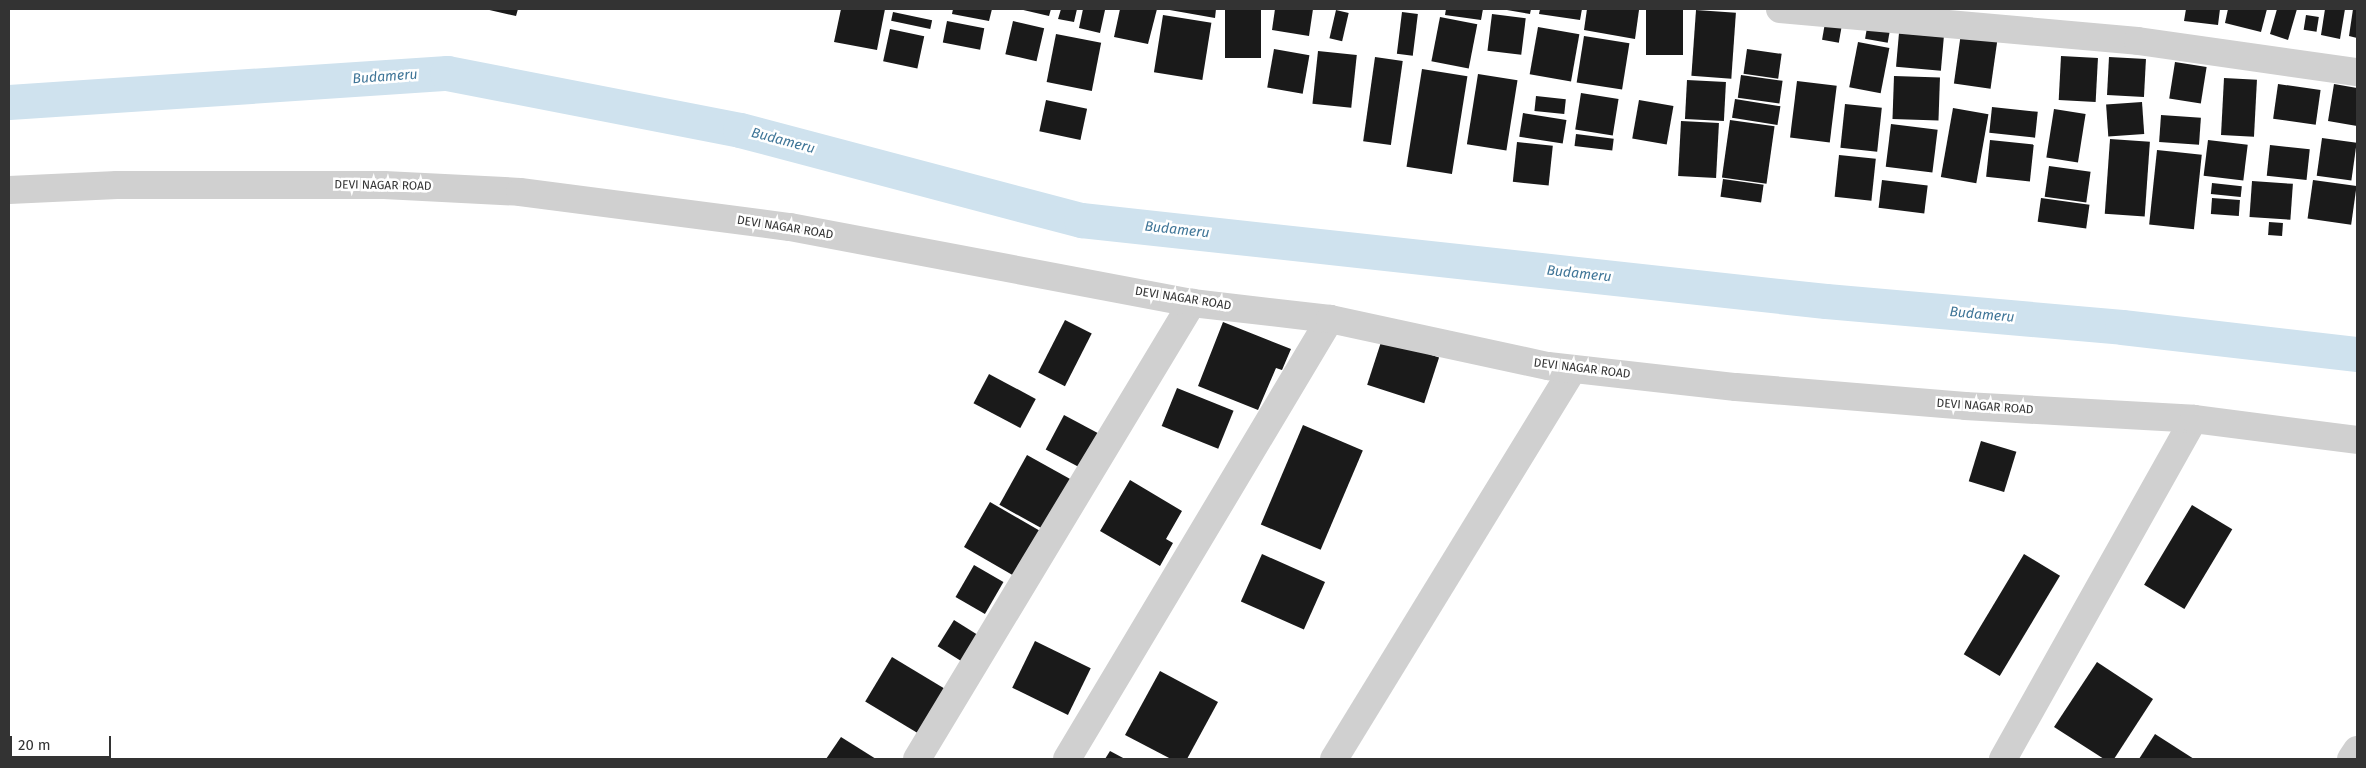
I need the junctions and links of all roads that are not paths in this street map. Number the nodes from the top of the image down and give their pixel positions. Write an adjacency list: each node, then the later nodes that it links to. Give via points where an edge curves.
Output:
1 (1780, 9): 2 (street, via 2138,41)
2 (2357, 72)
3 (9, 190): 4 (street, DEVI NAGAR ROAD, via 117,185 384,185 520,192 790,227)
4 (1192, 302): 5 (street, DEVI NAGAR ROAD); 10 (street)
5 (1330, 319): 6 (street, DEVI NAGAR ROAD); 11 (street)
6 (1573, 369): 7 (street, DEVI NAGAR ROAD, via 1736,387 1955,405); 12 (street)
7 (2194, 419): 8 (street, DEVI NAGAR ROAD); 13 (street)
8 (2357, 440)
9 (2357, 750): 14 (street)
10 (917, 759)
11 (1067, 759)
12 (1334, 759)
13 (2003, 759)
14 (2352, 759)

